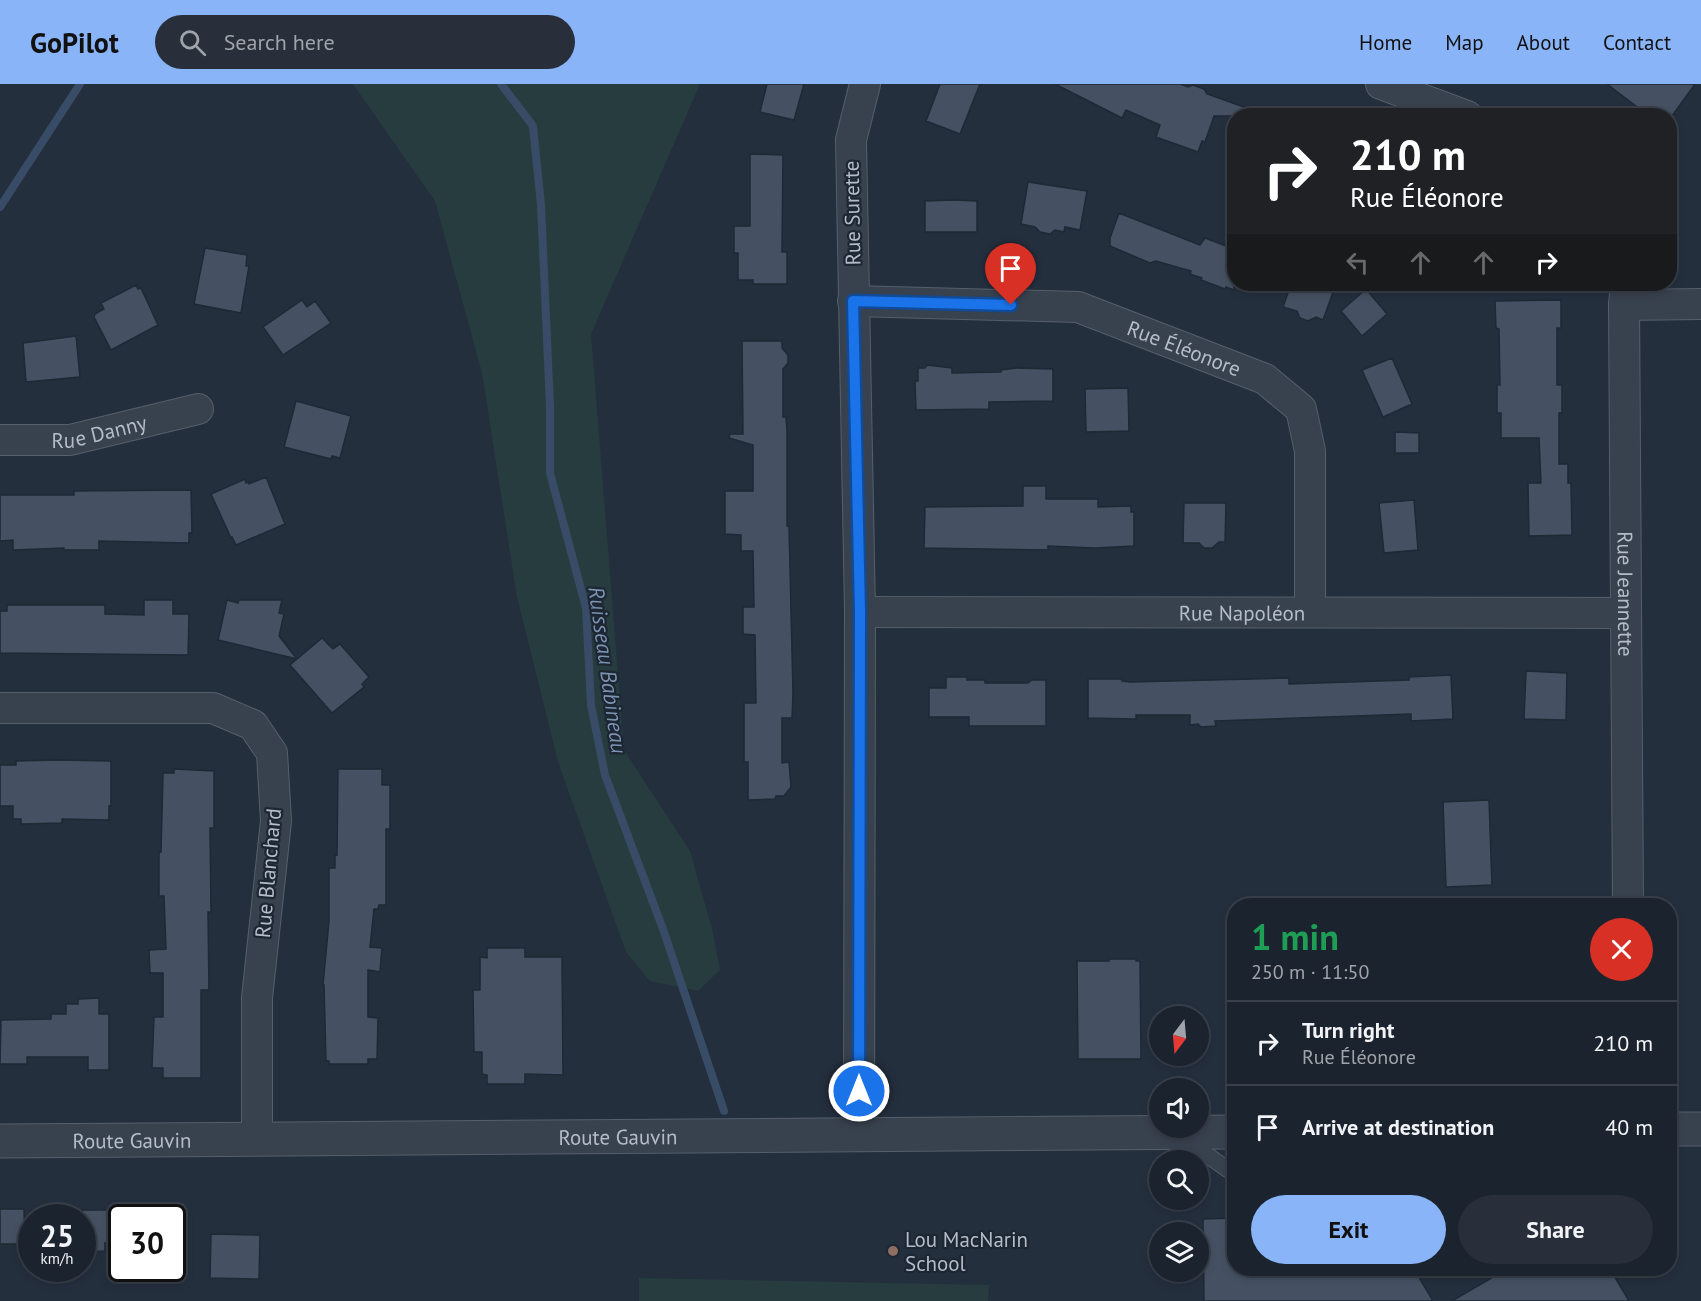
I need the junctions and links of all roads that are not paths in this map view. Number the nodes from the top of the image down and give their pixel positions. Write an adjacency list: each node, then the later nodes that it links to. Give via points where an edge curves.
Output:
1 (866, 84): 5 (street, Rue Surette, via 850,140)
2 (1381, 84): 3 (street)
3 (1446, 108)
4 (1625, 294): 6 (street); 11 (street, Rue Jeannette)
5 (853, 301): 9 (street, Rue Surette); 10 (street, Rue Éléonore, via 1078,307 1265,380 1301,409 1310,451)
6 (1701, 304)
7 (198, 409): 8 (street, Rue Danny, via 70,441)
8 (0, 440)
9 (860, 612): 10 (street, Rue Napoléon); 19 (street, Rue Surette)
10 (1310, 612): 11 (street, Rue Napoléon)
11 (1626, 613): 13 (street, Rue Jeannette)
12 (0, 708): 21 (street, Rue Blanchard, via 213,708 253,725 272,753 276,821 257,998)
13 (1628, 898)
14 (1677, 1129): 15 (street)
15 (1701, 1129)
16 (1209, 1132): 17 (street, Route Gauvin)
17 (1227, 1132)
18 (1149, 1133): 19 (street, Route Gauvin)
19 (858, 1135): 21 (street, Route Gauvin)
20 (1182, 1138): 23 (lane)
21 (257, 1139): 22 (street, Route Gauvin)
22 (0, 1141)
23 (1227, 1169)

